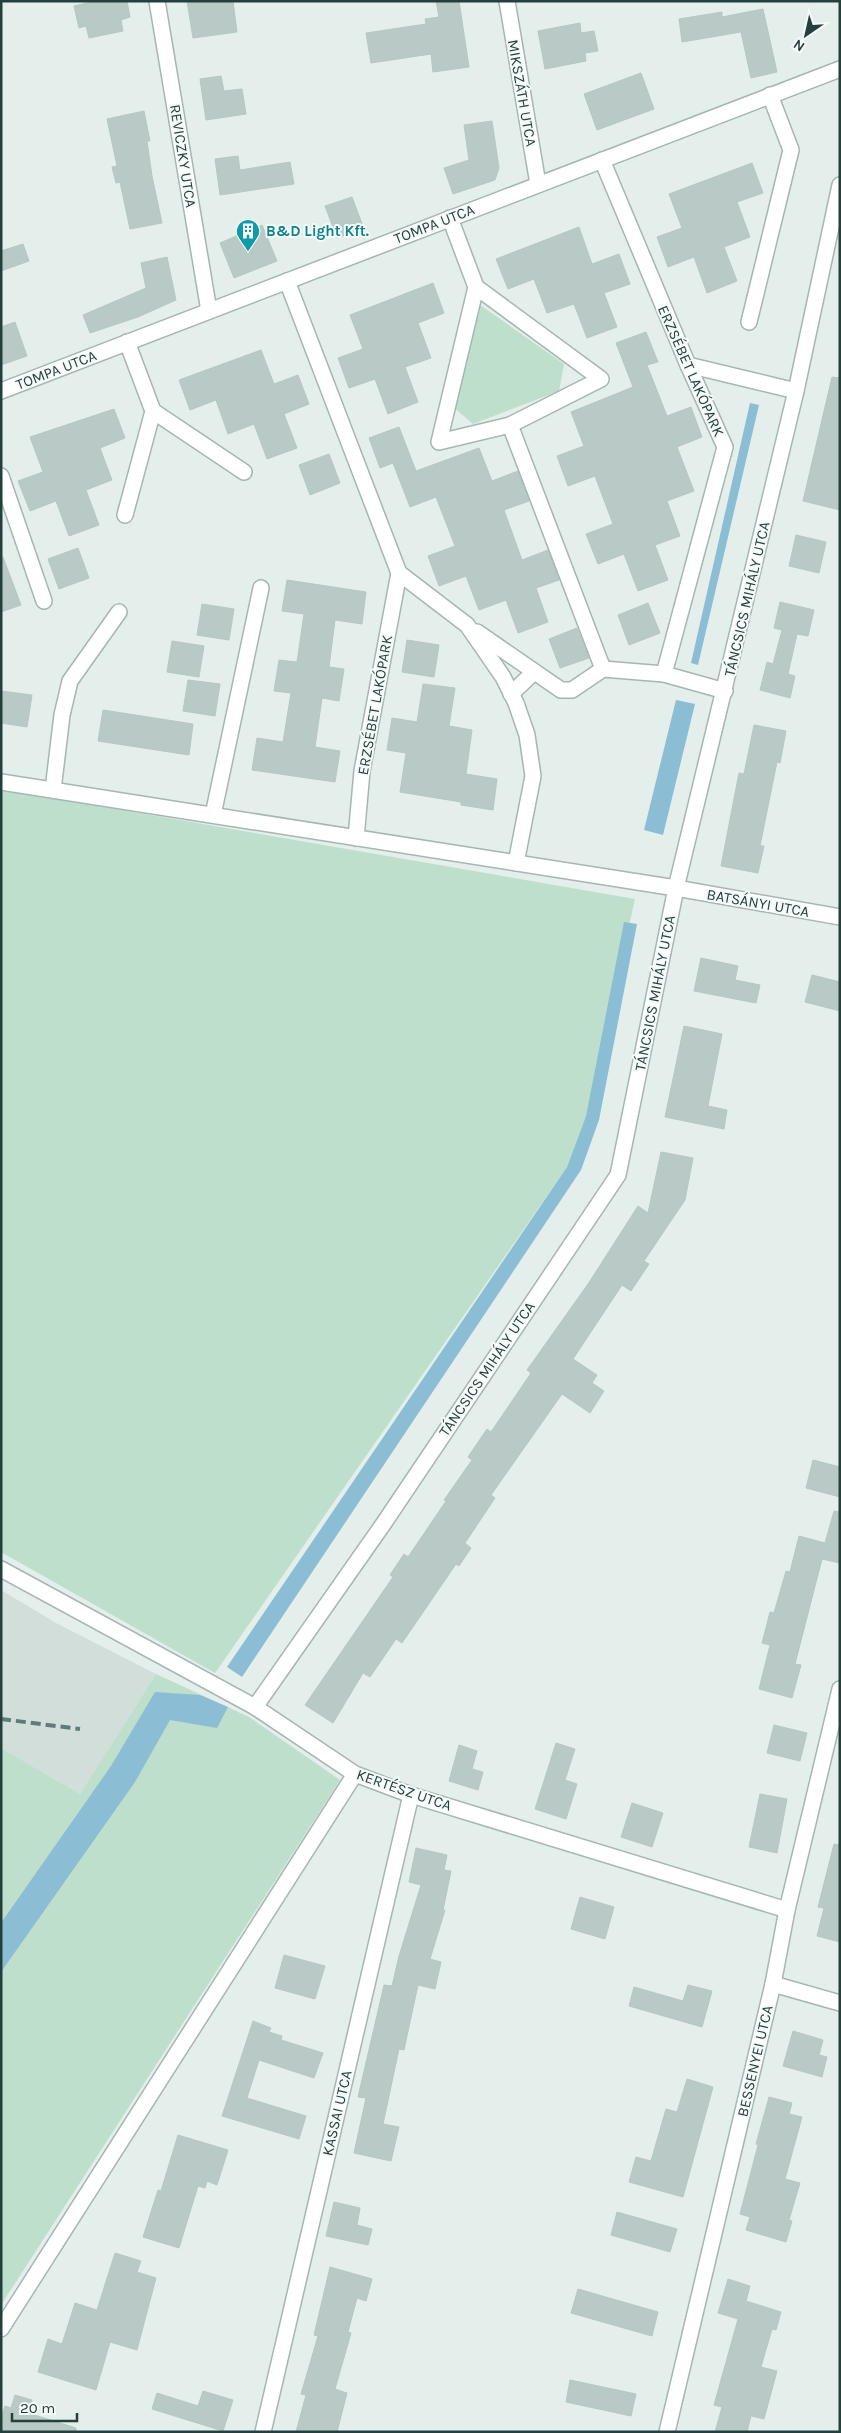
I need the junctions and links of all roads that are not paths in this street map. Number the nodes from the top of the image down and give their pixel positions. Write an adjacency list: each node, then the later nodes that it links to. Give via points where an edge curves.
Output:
1 (157, 1): 11 (street, REVICZKY UTCA)
2 (507, 1): 6 (street, MIKSZÁTH UTCA)
3 (840, 69): 4 (street, TOMPA UTCA)
4 (770, 96): 5 (street, TOMPA UTCA); 12 (street, via 791,150)
5 (602, 160): 6 (street, TOMPA UTCA); 14 (street, ERZSÉBET LAKÓPARK)
6 (538, 184): 8 (street, TOMPA UTCA)
7 (840, 184): 16 (street, TÁNCSICS MIHÁLY UTCA)
8 (450, 218): 9 (street, TOMPA UTCA); 10 (street)
9 (286, 281): 11 (street, TOMPA UTCA); 22 (street)
10 (476, 287): 18 (street, via 439,442); 18 (street, via 601,378)
11 (209, 311): 13 (street, TOMPA UTCA)
12 (749, 322)
13 (127, 342): 15 (street, TOMPA UTCA); 17 (street)
14 (688, 365): 16 (street); 29 (street, ERZSÉBET LAKÓPARK, via 725,448)
15 (1, 391)
16 (796, 391): 30 (street, TÁNCSICS MIHÁLY UTCA)
17 (153, 410): 19 (street); 21 (street)
18 (510, 425): 27 (street)
19 (244, 472)
20 (1, 476): 24 (street)
21 (126, 515)
22 (399, 573): 26 (street); 35 (street, ERZSÉBET LAKÓPARK, via 362,771)
23 (261, 588): 34 (street)
24 (44, 601)
25 (119, 612): 33 (street, via 70,680 62,715)
26 (466, 625): 28 (street); 31 (street)
27 (603, 669): 28 (street, via 572,690 562,690); 29 (street)
28 (534, 672): 31 (street)
29 (664, 674): 30 (street)
30 (725, 691): 37 (street, TÁNCSICS MIHÁLY UTCA)
31 (511, 694): 36 (street, via 527,735 533,776)
32 (1, 782): 33 (street)
33 (53, 790): 34 (street)
34 (213, 815): 35 (street)
35 (356, 838): 36 (street)
36 (516, 863): 37 (street)
37 (676, 888): 38 (street, BATSÁNYI UTCA); 41 (street, TÁNCSICS MIHÁLY UTCA, via 618,1175 384,1523)
38 (840, 917)
39 (1, 1569): 41 (street, KERTÉSZ UTCA)
40 (840, 1689): 44 (street, BESSENYEI UTCA)
41 (255, 1706): 42 (street, KERTÉSZ UTCA)
42 (355, 1774): 43 (street, KERTÉSZ UTCA); 47 (street)
43 (411, 1795): 44 (street, KERTÉSZ UTCA); 48 (street, KASSAI UTCA)
44 (787, 1910): 45 (street, BESSENYEI UTCA)
45 (773, 1984): 46 (street); 49 (street, BESSENYEI UTCA)
46 (840, 2003)
47 (1, 2329)
48 (263, 2432)
49 (667, 2432)

